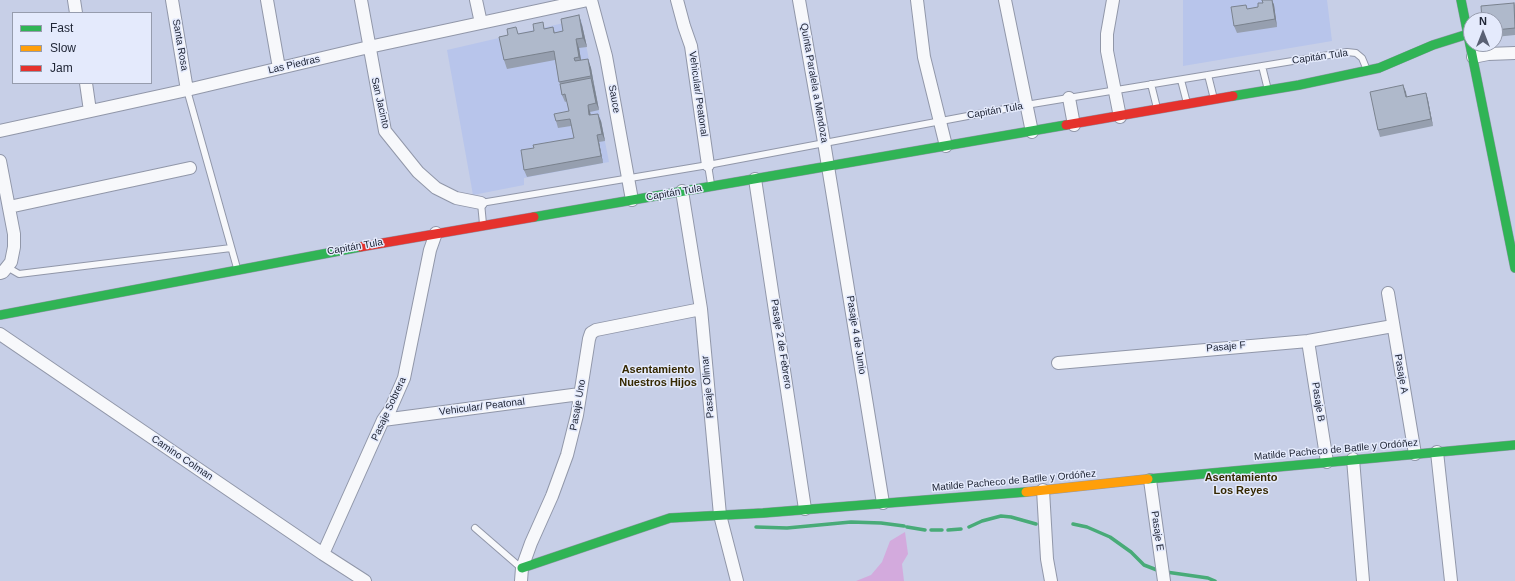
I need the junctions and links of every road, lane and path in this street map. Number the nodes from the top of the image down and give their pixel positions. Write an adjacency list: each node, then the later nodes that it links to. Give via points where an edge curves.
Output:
1 (74, 0): 14 (street)
2 (172, 0): 29 (street, Santa Rosa)
3 (267, 0): 23 (street)
4 (361, 0): 18 (street, San Jacinto)
5 (476, 0): 16 (street)
6 (588, 0): 16 (street, Las Piedras)
7 (591, 0): 49 (street, Sauce, via 606,56)
8 (678, 0): 46 (street, Vehicular/ Peatonal, via 691,46)
9 (799, 0): 43 (street, Quinta Paralela a Mendoza)
10 (917, 0): 39 (street, via 924,57)
11 (1005, 0): 34 (street)
12 (1113, 0): 30 (street, via 1107,51)
13 (1461, 0): 15 (street)
14 (76, 12)
15 (1463, 12)
16 (481, 23): 18 (street, Las Piedras)
17 (1463, 36): 24 (street, Capitán Tula)
18 (369, 47): 23 (street, Las Piedras); 54 (street, San Jacinto, via 385,131 418,172 436,188 456,198)
19 (1472, 52): 21 (street)
20 (1515, 53): 21 (street)
21 (1473, 57): 56 (street)
22 (1262, 66): 24 (lane, Capitán Tula, via 1347,52 1356,53 1362,58); 25 (lane, Capitán Tula); 31 (lane)
23 (279, 68): 29 (street, Las Piedras)
24 (1368, 71): 31 (street, Capitán Tula)
25 (1208, 75): 26 (lane, Capitán Tula); 33 (lane)
26 (1181, 80): 28 (lane, Capitán Tula); 35 (lane)
27 (86, 84): 37 (street)
28 (1151, 84): 30 (lane, Capitán Tula); 36 (lane)
29 (187, 90): 37 (street, Las Piedras); 59 (lane)
30 (1115, 90): 32 (lane, Capitán Tula); 38 (street)
31 (1268, 92): 33 (street, Capitán Tula)
32 (1069, 98): 34 (lane, Capitán Tula); 40 (street)
33 (1215, 101): 35 (street, Capitán Tula)
34 (1026, 105): 39 (lane, Capitán Tula); 42 (street)
35 (1187, 105): 36 (street, Capitán Tula)
36 (1157, 110): 38 (street, Capitán Tula)
37 (90, 111): 41 (street, Las Piedras)
38 (1120, 117): 40 (street, Capitán Tula)
39 (940, 121): 43 (lane, Capitán Tula); 44 (street)
40 (1074, 125): 42 (street, Capitán Tula)
41 (0, 130)
42 (1032, 132): 44 (street, Capitán Tula)
43 (824, 142): 46 (lane, Capitán Tula); 47 (street, Quinta Paralela a Mendoza)
44 (946, 146): 47 (street, Capitán Tula)
45 (0, 164): 55 (street)
46 (708, 165): 49 (lane, Capitán Tula); 51 (lane, Capitán Tula)
47 (828, 166): 50 (street, Capitán Tula); 79 (street, Pasaje 4 de Junio)
48 (190, 168): 55 (street)
49 (628, 179): 53 (street, Sauce); 54 (lane, Capitán Tula)
50 (755, 179): 51 (street, Capitán Tula); 80 (street, Pasaje 2 de Febrero)
51 (711, 186): 52 (street, Capitán Tula)
52 (682, 191): 53 (street, Capitán Tula); 64 (street, Pasaje Olimar)
53 (632, 200): 57 (street, Capitán Tula)
54 (481, 203): 57 (lane)
55 (9, 207): 62 (street, via 14,247 11,262)
56 (1511, 222): 60 (street)
57 (484, 225): 58 (street, Capitán Tula)
58 (436, 233): 61 (street, Capitán Tula); 71 (street, Pasaje Sobrera, via 430,250 404,378)
59 (231, 248): 61 (lane); 62 (lane, via 19,274)
60 (1515, 268)
61 (237, 269): 65 (street, Capitán Tula)
62 (4, 270)
63 (1388, 293): 66 (street, Pasaje A)
64 (700, 309): 70 (street, Pasaje Uno, via 596,330 589,339); 81 (street, Pasaje Olimar)
65 (0, 315)
66 (1393, 326): 68 (street, Pasaje F); 74 (street, Pasaje A)
67 (0, 334): 83 (street, Camino Colman)
68 (1308, 341): 69 (street, Pasaje F); 76 (street, Pasaje B)
69 (1058, 363)
70 (580, 394): 71 (street, Vehicular/ Peatonal); 84 (street, Pasaje Uno, via 567,455)
71 (383, 420): 83 (street, Pasaje Sobrera)
72 (1515, 445): 73 (street, Matilde Pacheco de Batlle y Ordóñez)
73 (1437, 452): 74 (street, Matilde Pacheco de Batlle y Ordóñez); 91 (street)
74 (1415, 454): 75 (street, Matilde Pacheco de Batlle y Ordóñez)
75 (1353, 459): 76 (street, Matilde Pacheco de Batlle y Ordóñez); 90 (street)
76 (1327, 462): 77 (street, Matilde Pacheco de Batlle y Ordóñez)
77 (1150, 480): 78 (street, Matilde Pacheco de Batlle y Ordóñez); 89 (street, Pasaje E)
78 (1043, 490): 79 (street, Matilde Pacheco de Batlle y Ordóñez); 88 (street, via 1047,559)
79 (883, 503): 80 (street, Matilde Pacheco de Batlle y Ordóñez)
80 (805, 509): 81 (street, Matilde Pacheco de Batlle y Ordóñez)
81 (720, 515): 84 (street, Matilde Pacheco de Batlle y Ordóñez, via 670,518); 87 (street, Pasaje Olimar)
82 (476, 528): 84 (lane)
83 (323, 554): 85 (street, Camino Colman)
84 (522, 568): 86 (street, Pasaje Uno)
85 (365, 581)
86 (521, 581)
87 (737, 581)
88 (1051, 581)
89 (1164, 581)
90 (1363, 581)
91 (1451, 581)

